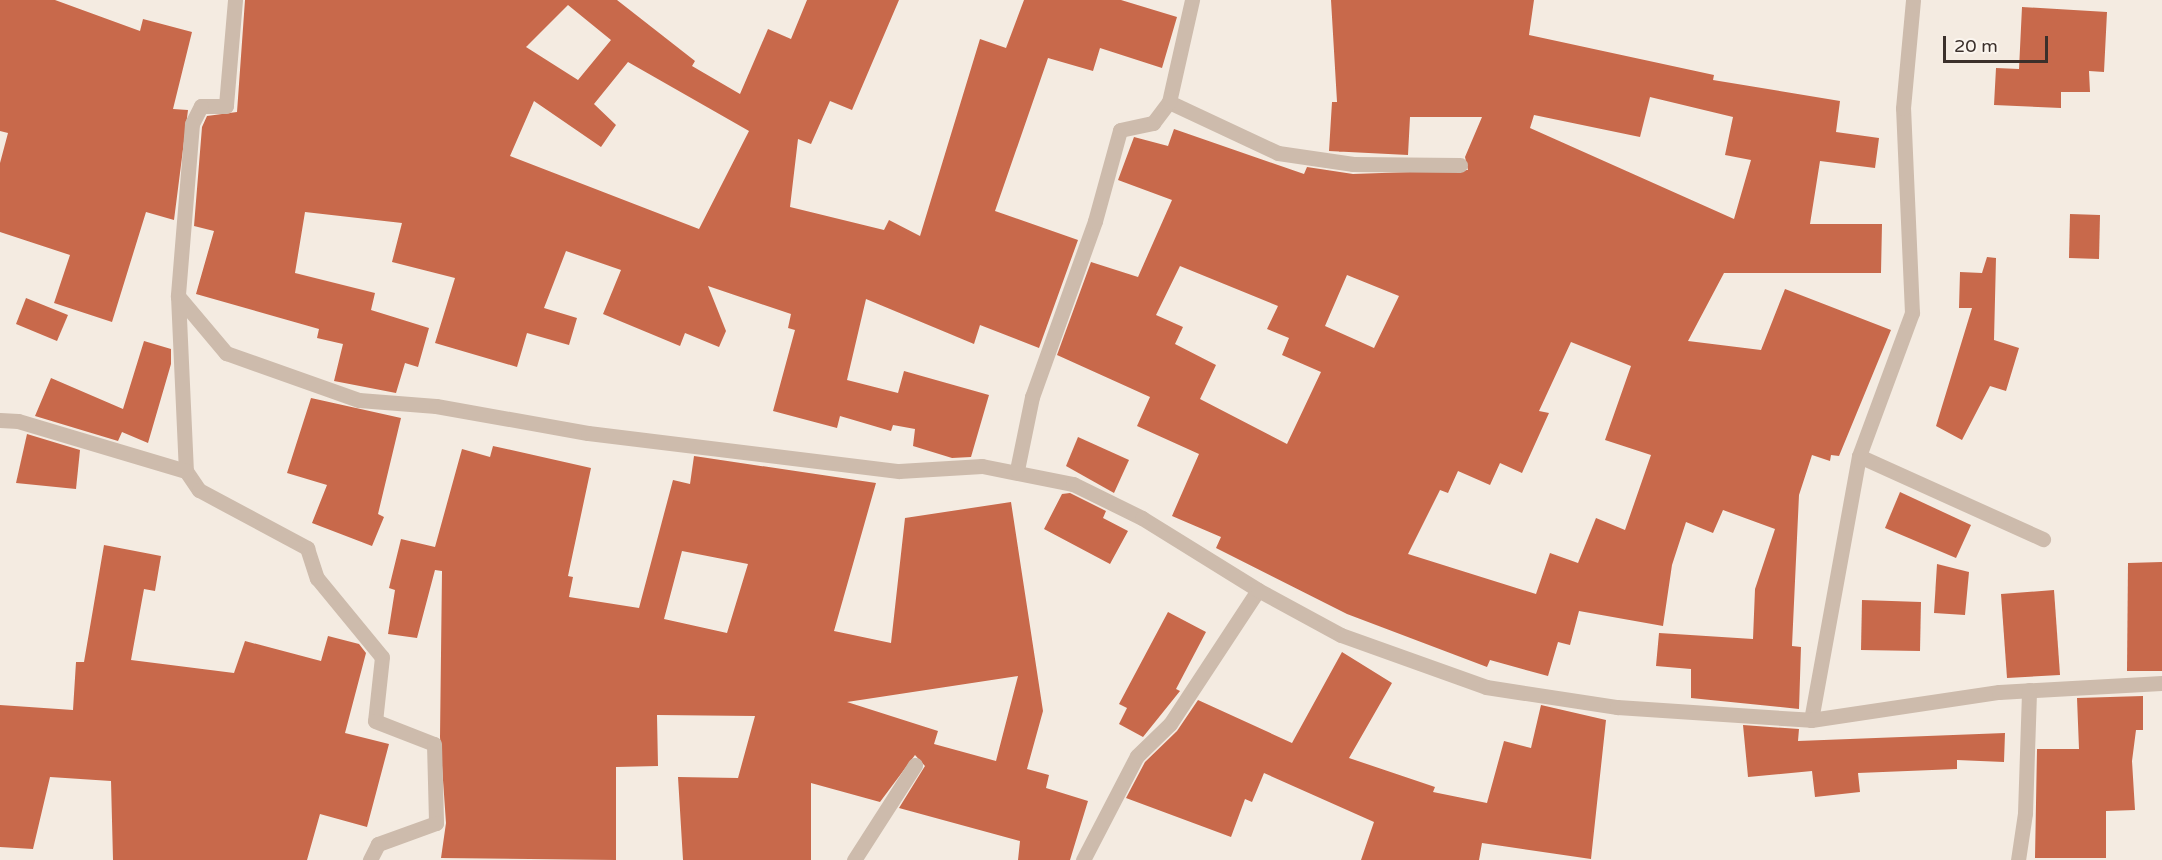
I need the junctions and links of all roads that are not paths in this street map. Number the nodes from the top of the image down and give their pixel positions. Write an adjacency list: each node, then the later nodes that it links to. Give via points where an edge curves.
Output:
1 (235, 0): 6 (street, via 225,106 201,106 192,124)
2 (1192, 0): 4 (street)
3 (1913, 0): 8 (street, via 1903,108 1912,313)
4 (1169, 102): 5 (street, via 1278,153 1353,164); 9 (street, via 1153,123 1120,130 1095,221 1032,397)
5 (1460, 165)
6 (178, 296): 9 (street, via 225,353 359,400 436,406 588,433 899,471 982,466); 10 (street)
7 (0, 420): 10 (street, via 18,421)
8 (1859, 456): 11 (street); 15 (street)
9 (1017, 470): 12 (street, via 1093,494)
10 (186, 471): 17 (street, via 199,490 307,548 316,578 381,657 375,721 434,744 436,823 378,844)
11 (2043, 539)
12 (1258, 590): 15 (street, via 1341,635 1486,687 1617,707); 19 (street, via 1170,724 1137,756)
13 (2162, 683): 14 (street)
14 (2029, 690): 15 (street); 20 (street, via 2025,813)
15 (1811, 720)
16 (915, 765): 18 (street)
17 (370, 860)
18 (855, 860)
19 (1083, 860)
20 (2018, 860)

